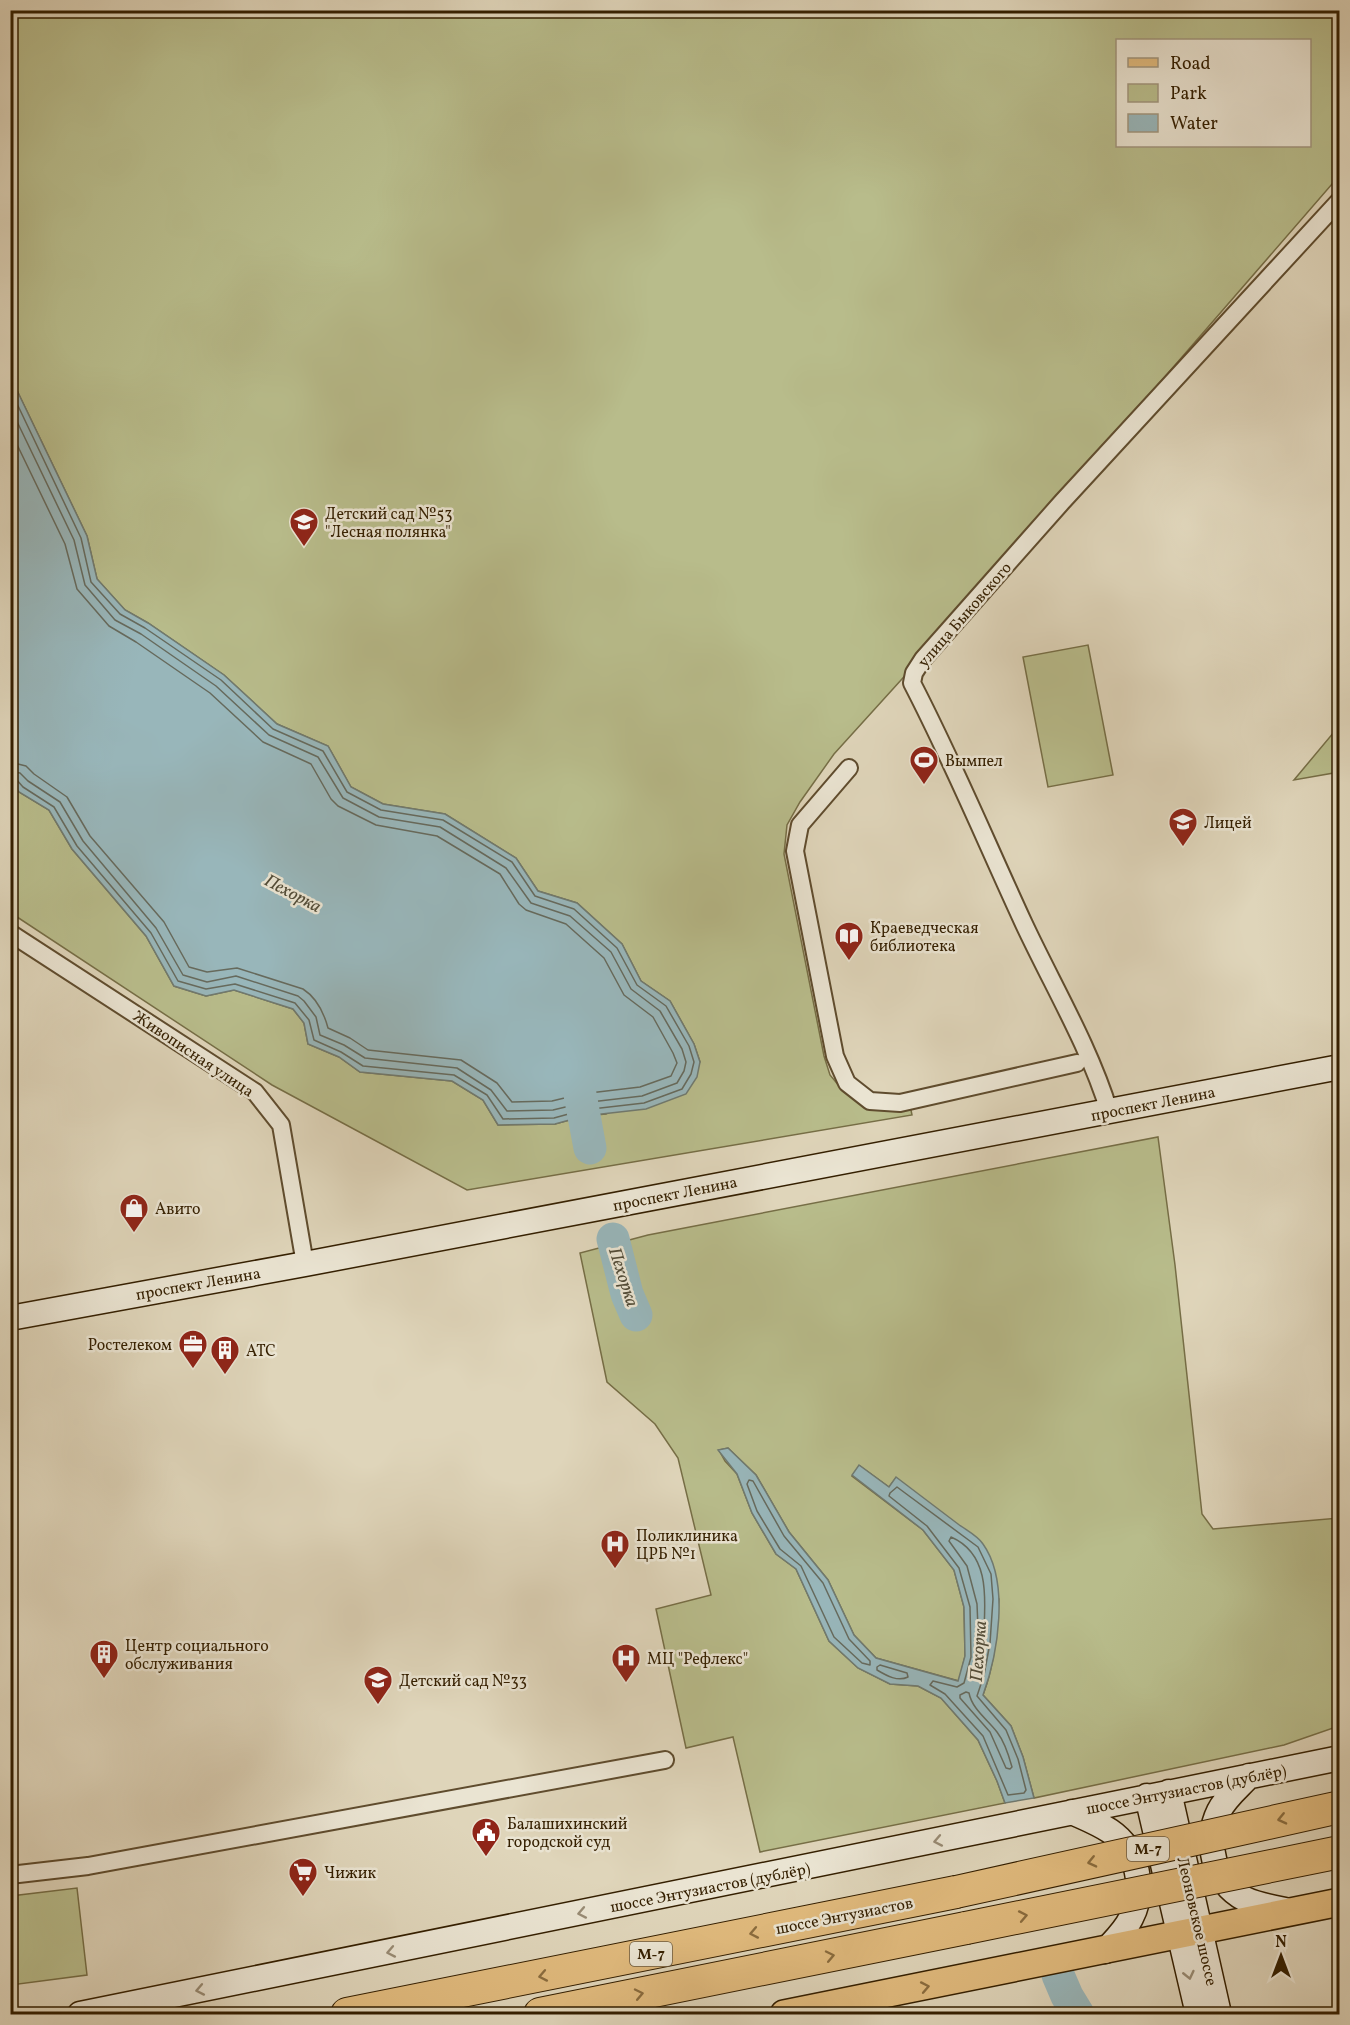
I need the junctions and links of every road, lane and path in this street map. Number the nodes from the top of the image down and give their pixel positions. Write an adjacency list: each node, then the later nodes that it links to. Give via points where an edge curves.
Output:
1 (1340, 200): 6 (street, улица Быковского, via 1062,502 914,673 912,683 1090,1060)
2 (849, 768): 4 (street, via 800,825 795,851 835,1056 847,1083 870,1101 900,1103)
3 (10, 933): 7 (street, Живописная улица, via 255,1092 281,1125)
4 (1077, 1063)
5 (1340, 1067): 6 (main road, проспект Ленина)
6 (1109, 1112): 7 (main road, проспект Ленина)
7 (305, 1264): 8 (main road, проспект Ленина)
8 (10, 1318)
9 (1340, 1758): 11 (main road, шоссе Энтузиастов (дублёр))
10 (665, 1760): 16 (street, via 88,1866)
11 (1249, 1776): 12 (main road, шоссе Энтузиастов (дублёр)); 18 (main road, via 1227,1799 1216,1819 1212,1842 1216,1865 1228,1885 1246,1900)
12 (1158, 1794): 14 (main road, шоссе Энтузиастов (дублёр)); 19 (main road, Леоновское шоссе)
13 (1340, 1807): 22 (highway, шоссе Энтузиастов / М-7, one-way to 22, bridge, via 956,1892)
14 (1072, 1812): 20 (main road, via 1116,1836 1128,1850 1137,1872 1138,1896 1124,1929); 21 (main road, шоссе Энтузиастов (дублёр), one-way to 21)
15 (1340, 1852): 23 (highway, М-7, one-way to 15, bridge)
16 (10, 1875)
17 (1340, 1902): 18 (main road)
18 (1294, 1912): 19 (main road)
19 (1190, 1933): 20 (main road); 25 (main road, Леоновское шоссе, one-way to 25); 26 (main road, Леоновское шоссе)
20 (1092, 1953): 24 (main road, one-way to 20)
21 (80, 2014)
22 (347, 2014)
23 (540, 2014)
24 (784, 2014)
25 (1198, 2014)
26 (1219, 2014)

